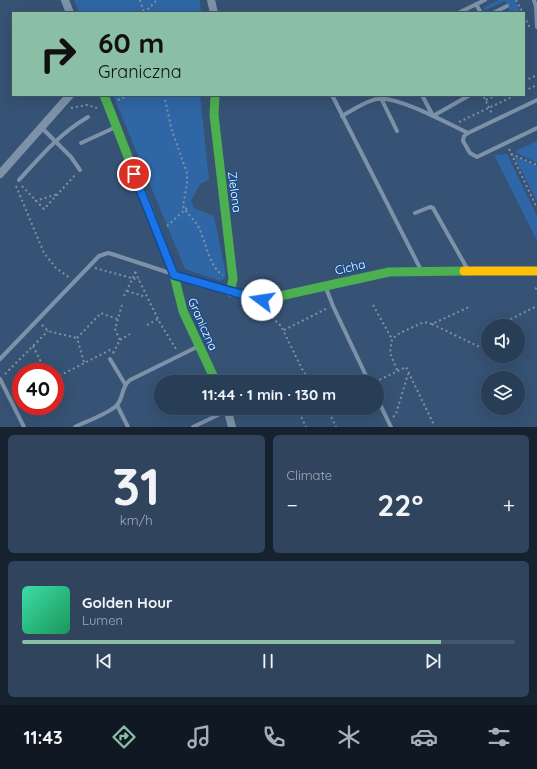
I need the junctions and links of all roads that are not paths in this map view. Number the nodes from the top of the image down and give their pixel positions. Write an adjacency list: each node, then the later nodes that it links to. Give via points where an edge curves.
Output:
1 (65, 0): 9 (street)
2 (212, 0): 10 (street)
3 (485, 0): 6 (lane)
4 (534, 0): 8 (lane)
5 (537, 1): 8 (lane)
6 (476, 4): 11 (lane); 12 (lane)
7 (507, 6): 13 (lane)
8 (536, 6): 14 (lane)
9 (70, 12)
10 (214, 12)
11 (460, 12)
12 (480, 12)
13 (495, 12)
14 (537, 27)
15 (69, 96): 26 (street)
16 (104, 96): 27 (street, Graniczna)
17 (215, 96): 42 (street, Zielona, via 214,121 233,279)
18 (332, 96): 23 (lane)
19 (423, 96): 24 (lane)
20 (468, 96): 24 (lane)
21 (381, 98): 23 (lane); 24 (lane, via 394,100); 29 (lane)
22 (537, 100): 30 (lane)
23 (342, 116): 39 (lane)
24 (433, 116): 30 (lane)
25 (88, 117): 31 (lane)
26 (41, 127): 31 (lane); 34 (street)
27 (116, 127): 32 (lane); 40 (street, Graniczna)
28 (537, 128): 30 (lane, via 477,157 473,156 463,141)
29 (397, 131)
30 (468, 133)
31 (56, 140): 33 (lane); 35 (lane)
32 (81, 143)
33 (80, 170)
34 (0, 174)
35 (17, 180)
36 (415, 212): 37 (lane, via 433,208)
37 (468, 270): 38 (street, Cicha); 39 (street, Cicha)
38 (537, 271)
39 (422, 272): 41 (street, Cicha, via 389,272)
40 (174, 275): 42 (street, Cicha); 43 (street, Graniczna, via 183,311); 44 (lane, via 108,253 99,256)
41 (326, 286): 42 (street, Cicha, via 262,300); 47 (lane)
42 (230, 292)
43 (200, 346): 46 (street, Graniczna); 49 (lane)
44 (0, 359)
45 (110, 359): 49 (lane)
46 (213, 375)
47 (366, 375)
48 (0, 379): 54 (lane)
49 (125, 384): 50 (lane)
50 (118, 405): 55 (lane); 56 (lane)
51 (384, 413): 59 (lane)
52 (218, 415): 57 (lane)
53 (228, 415): 58 (street)
54 (24, 427)
55 (75, 427)
56 (128, 427)
57 (193, 427)
58 (232, 427)
59 (391, 427)

